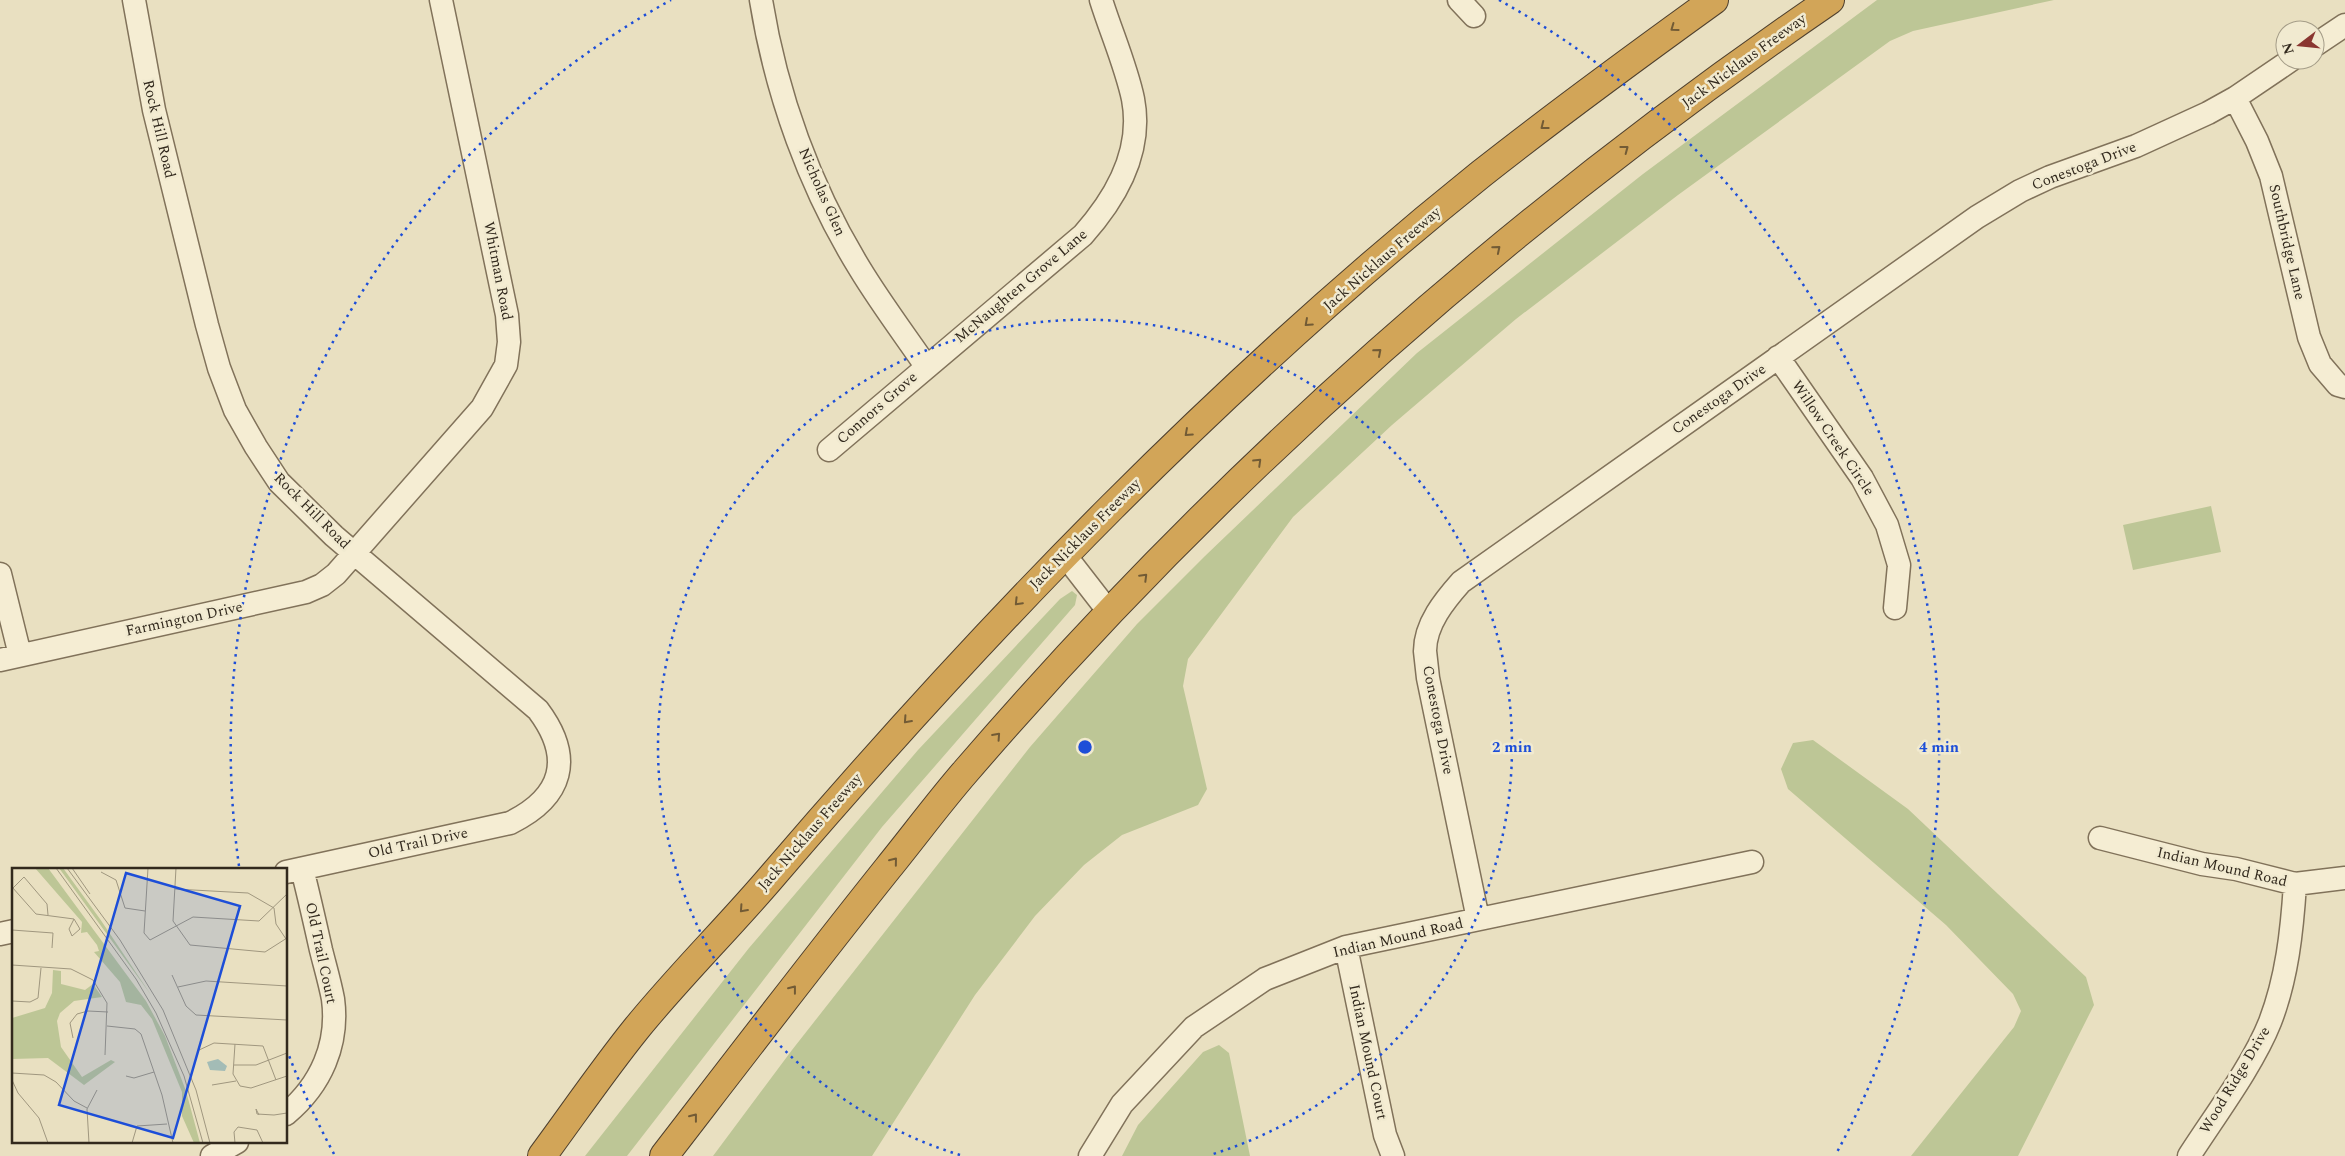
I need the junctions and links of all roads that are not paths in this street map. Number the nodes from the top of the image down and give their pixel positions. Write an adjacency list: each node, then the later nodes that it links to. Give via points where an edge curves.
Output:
1 (134, 0): 17 (street, Rock Hill Road, via 156,120 207,325 235,410 280,482)
2 (441, 0): 17 (street, Whitman Road, via 507,315 509,342 506,365 482,408)
3 (762, 0): 14 (street, Nicholas Glen, via 789,115 831,218 860,269)
4 (1101, 0): 14 (street, McNaughten Grove Lane, via 1132,99 1135,124 1132,147 1117,190 1107,208 1083,235)
5 (1459, 0): 8 (street)
6 (1714, 0): 18 (highway, Jack Nicklaus Freeway, one-way to 18, via 1597,84 1479,176 1370,268 1178,442)
7 (1830, 0): 21 (highway, Jack Nicklaus Freeway, one-way to 7, via 1281,440 1460,280 1734,66)
8 (1474, 16)
9 (2345, 25): 10 (street)
10 (2325, 38)
11 (2276, 70): 12 (street, Conestoga Drive)
12 (2235, 98): 13 (street, Conestoga Drive, via 2136,146 2020,191); 15 (street, Southbridge Lane, via 2271,176 2310,337 2320,364)
13 (1778, 357): 20 (street, Willow Creek Circle, via 1862,478 1887,525 1898,566); 29 (street, Conestoga Drive, via 1474,572 1442,603 1425,648 1428,678)
14 (926, 366): 16 (street, Connors Grove)
15 (2342, 386)
16 (829, 450)
17 (355, 553): 22 (street, Farmington Drive, via 322,585 306,592); 23 (street, Rock Hill Road, via 538,710 554,734 558,749 554,785)
18 (1064, 554): 21 (street); 31 (highway, Jack Nicklaus Freeway, one-way to 31, via 908,719)
19 (0, 574): 22 (street)
20 (1895, 608)
21 (1109, 612): 37 (highway, Jack Nicklaus Freeway, one-way to 21, via 837,931 965,772)
22 (10, 657)
23 (543, 800): 26 (street, Old Trail Drive, via 529,814 510,823)
24 (2100, 838): 28 (street, Indian Mound Road)
25 (1752, 862): 29 (street, Indian Mound Road)
26 (294, 870): 32 (street, Old Trail Court, via 333,999 333,1024 325,1065 300,1102)
27 (2345, 878): 28 (street, Indian Mound Road)
28 (2295, 884): 40 (street, Wood Ridge Drive, via 2285,971 2269,1024)
29 (1478, 919): 30 (street, Indian Mound Road)
30 (1346, 947): 38 (street, Indian Mound Road, via 1265,979 1194,1027 1122,1104); 39 (street, Indian Mound Court)
31 (636, 1029): 35 (highway); 36 (highway, Jack Nicklaus Freeway)
32 (288, 1112)
33 (233, 1144): 34 (street)
34 (212, 1156)
35 (527, 1156)
36 (542, 1156)
37 (664, 1156)
38 (1090, 1156)
39 (1392, 1156)
40 (2189, 1156)

